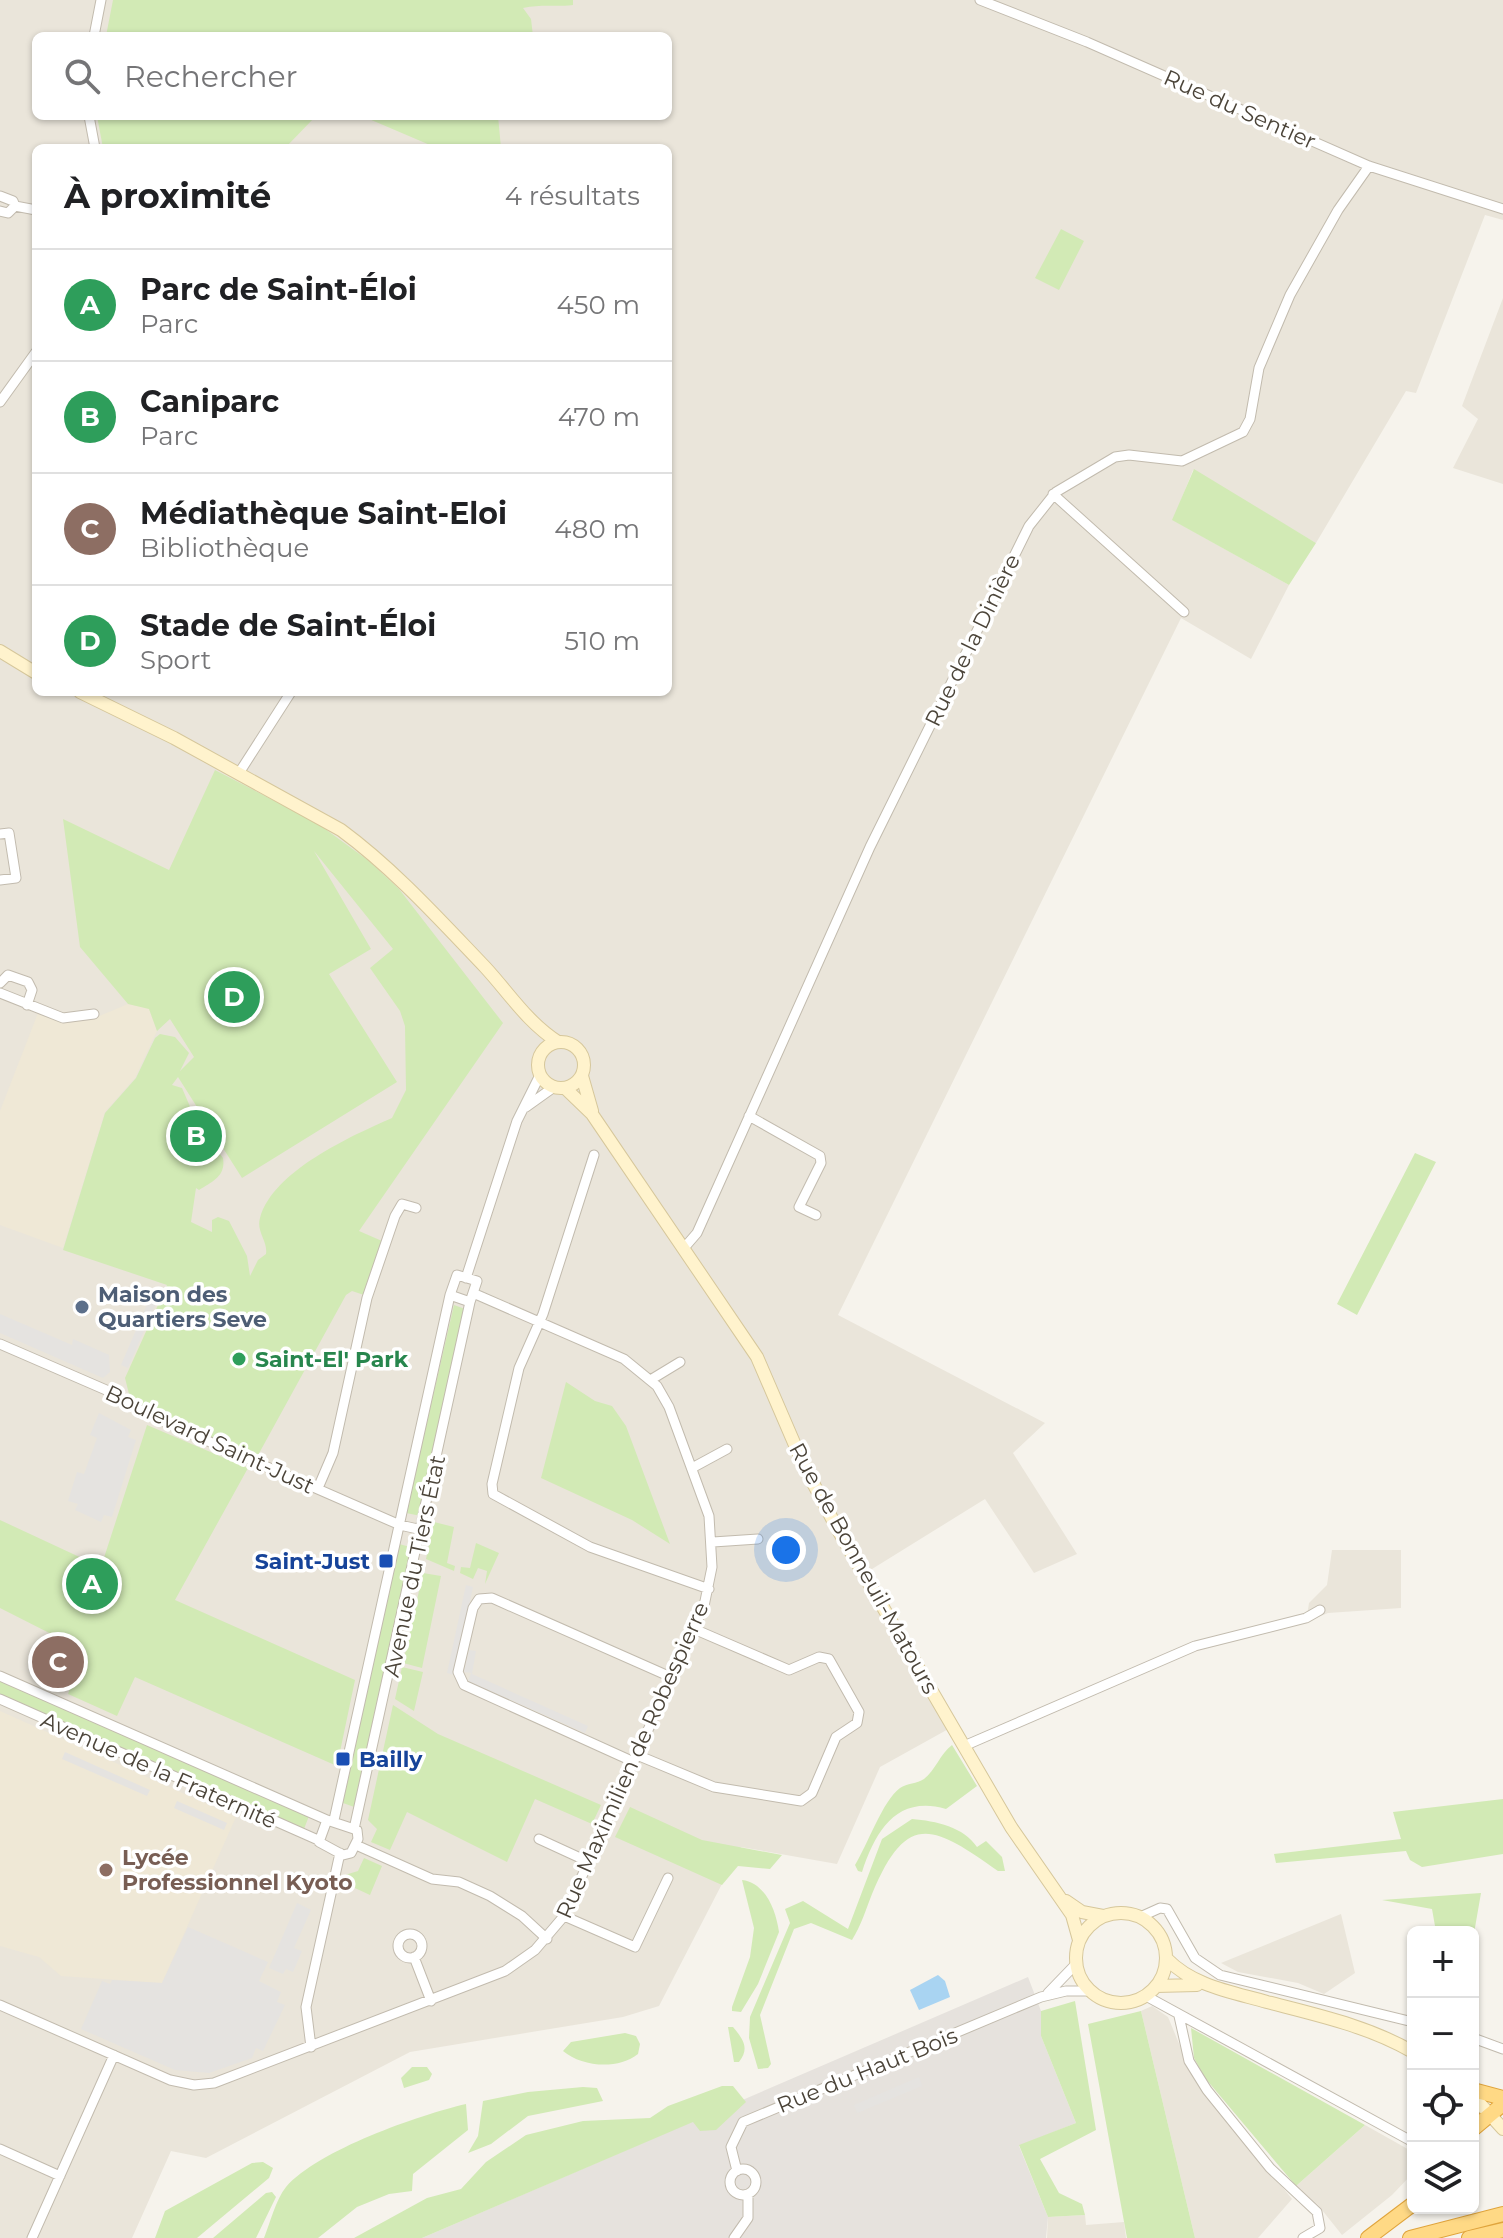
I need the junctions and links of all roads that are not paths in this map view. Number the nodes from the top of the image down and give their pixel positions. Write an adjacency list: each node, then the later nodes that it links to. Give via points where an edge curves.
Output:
1 (101, 0): 3 (street)
2 (980, 0): 6 (street, Rue du Sentier)
3 (95, 32)
4 (90, 120): 5 (street)
5 (94, 144)
6 (1369, 166): 10 (street, Rue du Sentier); 14 (street, Rue de la Dinière, via 1290,295 1259,368 1243,432 1182,461 1115,457)
7 (0, 196): 8 (street)
8 (15, 206): 9 (street); 11 (street, via 8,213)
9 (32, 209)
10 (1503, 209)
11 (0, 211)
12 (32, 358): 13 (street)
13 (0, 402)
14 (1053, 494): 15 (street); 35 (street, Rue de la Dinière, via 1029,526 877,833)
15 (1184, 612)
16 (0, 651): 17 (main road)
17 (32, 671)
18 (88, 696): 20 (main road)
19 (288, 696): 20 (street)
20 (239, 773): 27 (main road, via 363,846 485,967)
21 (5, 834): 22 (street, via 16,878)
22 (0, 880)
23 (0, 983): 25 (street, via 8,975 28,982 32,990)
24 (0, 993): 25 (street)
25 (27, 1005): 26 (street, via 63,1018)
26 (94, 1014)
27 (524, 1015): 28 (main road); 29 (main road)
28 (558, 1042): 29 (main road); 31 (main road, via 580,1051)
29 (541, 1052): 30 (main road)
30 (540, 1075): 32 (main road); 33 (street)
31 (582, 1076): 32 (main road); 34 (main road, Rue de Bonneuil-Matours)
32 (560, 1088): 33 (street); 34 (main road, Rue de Bonneuil-Matours)
33 (523, 1109): 40 (street)
34 (592, 1114): 39 (main road, Rue de Bonneuil-Matours)
35 (749, 1116): 38 (street, via 820,1156 799,1207); 39 (street, Rue de la Dinière, via 697,1233)
36 (594, 1155): 43 (street)
37 (416, 1208): 49 (street, via 402,1204 395,1216 367,1298 333,1453)
38 (816, 1215)
39 (684, 1248): 60 (main road, Rue de Bonneuil-Matours, via 757,1357 812,1482)
40 (466, 1278): 41 (street, via 457,1275); 42 (street, via 477,1281)
41 (450, 1295): 42 (street, Rue Maximilien de Robespierre); 50 (street, Avenue du Tiers État)
42 (472, 1297): 43 (street, Rue Maximilien de Robespierre); 51 (street, Avenue du Tiers État)
43 (539, 1322): 46 (street, Rue Maximilien de Robespierre, via 624,1359); 54 (street, via 511,1399 493,1494 590,1547)
44 (0, 1344): 49 (street, Boulevard Saint-Just)
45 (680, 1362): 46 (street)
46 (652, 1379): 48 (street, Rue Maximilien de Robespierre, via 669,1407)
47 (727, 1449): 48 (street)
48 (692, 1468): 53 (street, Rue Maximilien de Robespierre)
49 (318, 1488): 50 (street, Boulevard Saint-Just)
50 (400, 1525): 51 (street, Boulevard Saint-Just); 62 (street, Avenue du Tiers État)
51 (422, 1530): 63 (street, Avenue du Tiers État)
52 (758, 1539): 53 (street)
53 (713, 1542): 54 (street, Rue Maximilien de Robespierre)
54 (709, 1589): 56 (street, Rue Maximilien de Robespierre)
55 (1320, 1610): 60 (street, via 1195,1646)
56 (694, 1629): 58 (street, Rue Maximilien de Robespierre); 61 (street, via 789,1670 819,1657 829,1659 856,1706 857,1723 836,1737 812,1793 801,1801 714,1787)
57 (0, 1676): 62 (street, Avenue de la Fraternité)
58 (673, 1678): 61 (street, Rue Maximilien de Robespierre); 61 (street, via 492,1598 479,1599 473,1608 458,1672 464,1685)
59 (0, 1699): 65 (street, Avenue de la Fraternité)
60 (964, 1746): 70 (main road, Rue de Bonneuil-Matours, via 1024,1847)
61 (636, 1758): 68 (street, Rue Maximilien de Robespierre)
62 (330, 1820): 63 (street, Avenue de la Fraternité); 65 (street, Avenue du Tiers État)
63 (354, 1829): 66 (street, Avenue du Tiers État, via 359,1836)
64 (539, 1839): 68 (street)
65 (318, 1840): 67 (street, Avenue de la Fraternité)
66 (356, 1845): 67 (street, via 348,1854); 74 (street, via 432,1879 459,1882 490,1896)
67 (340, 1853): 89 (street, via 306,2007)
68 (589, 1862): 71 (street, Rue Maximilien de Robespierre)
69 (668, 1878): 71 (street, via 635,1947)
70 (1063, 1900): 72 (main road, via 1082,1912); 75 (main road, Rue de Bonneuil-Matours)
71 (564, 1916): 74 (street, Rue Maximilien de Robespierre)
72 (1103, 1916): 73 (main road); 75 (main road)
73 (1140, 1917): 77 (main road, via 1159,1934); 87 (street, via 1167,1909 1195,1958 1220,1975)
74 (547, 1939): 84 (street, Rue Maximilien de Robespierre, via 505,1971)
75 (1079, 1940): 78 (main road)
76 (414, 1957): 84 (street)
77 (1167, 1959): 79 (main road); 80 (main road, via 1177,1970)
78 (1076, 1964): 81 (main road); 83 (street, Rue du Haut Bois)
79 (1156, 1986): 80 (main road); 82 (main road)
80 (1211, 1986): 90 (main road, via 1352,2025)
81 (1090, 1991): 82 (main road, via 1117,2003); 83 (street, Rue du Haut Bois)
82 (1146, 1996): 86 (street)
83 (1041, 1997): 101 (street, Rue du Haut Bois, via 743,2122 731,2147)
84 (431, 2001): 89 (street, Rue Maximilien de Robespierre)
85 (0, 2005): 92 (street, Rue Maximilien de Robespierre)
86 (1179, 2016): 99 (street); 109 (street, via 1189,2061 1207,2090 1270,2168 1317,2212 1320,2228)
87 (1407, 2021)
88 (1479, 2040): 91 (street)
89 (311, 2047): 92 (street, Rue Maximilien de Robespierre, via 204,2085 170,2080)
90 (1407, 2049)
91 (1503, 2049)
92 (114, 2055): 102 (street)
93 (1479, 2095): 95 (highway)
94 (1479, 2100): 96 (main road)
95 (1503, 2101): 96 (highway)
96 (1491, 2114): 97 (highway); 98 (main road)
97 (1479, 2124)
98 (1503, 2129)
99 (1407, 2139)
100 (0, 2149): 102 (street)
101 (737, 2171): 103 (street, via 731,2188); 103 (street, via 746,2169 754,2175 757,2184)
102 (60, 2176): 107 (street)
103 (748, 2195): 108 (street, via 748,2218)
104 (1407, 2209): 110 (highway)
105 (1503, 2214): 111 (highway)
106 (1503, 2230): 112 (highway)
107 (32, 2238)
108 (734, 2238)
109 (1303, 2238)
110 (1368, 2238)
111 (1410, 2238)
112 (1469, 2238)

